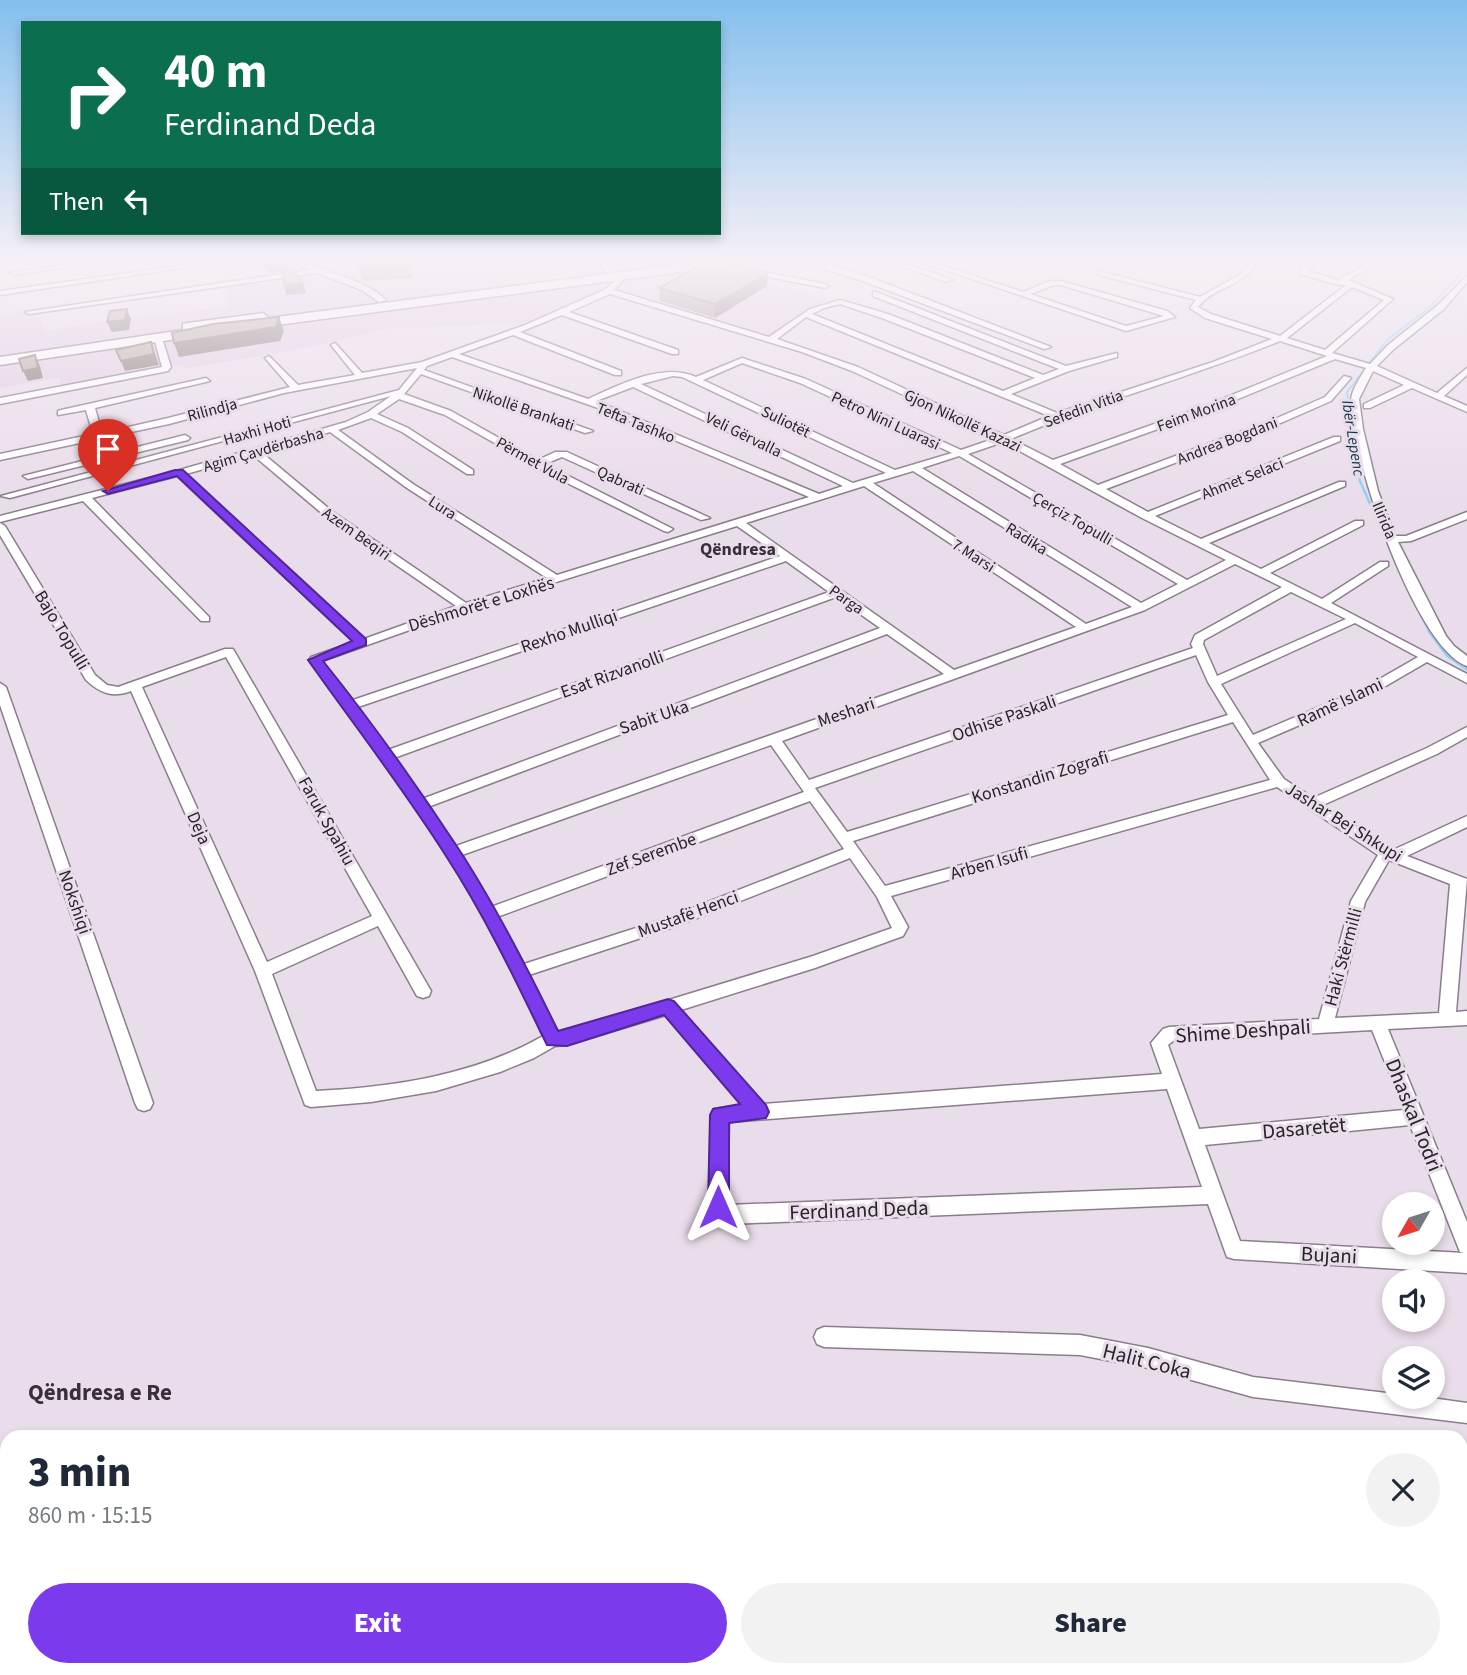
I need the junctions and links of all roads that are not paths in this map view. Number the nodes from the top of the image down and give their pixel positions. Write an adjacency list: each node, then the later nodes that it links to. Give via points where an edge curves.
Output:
1 (117, 338): 22 (highway)
2 (157, 338): 25 (highway)
3 (158, 338): 42 (street, via 165,369)
4 (495, 338): 20 (street, Rilindja)
5 (528, 338): 30 (street)
6 (635, 338): 19 (street)
7 (764, 338): 16 (street, Gjon Nikollë Kazazi)
8 (773, 338): 16 (street)
9 (865, 338): 40 (street)
10 (940, 338): 32 (street)
11 (988, 338): 28 (street)
12 (1023, 338): 18 (street)
13 (1282, 338): 21 (street); 49 (street, Sefedin Vitia)
14 (1348, 338): 21 (street, Feim Morina)
15 (1401, 338): 27 (street, Ilirida)
16 (770, 340): 54 (street, Gjon Nikollë Kazazi, via 837,362)
17 (335, 345): 31 (street)
18 (1047, 347)
19 (675, 352)
20 (451, 354): 26 (street, Rilindja); 43 (street, Tefta Tashko)
21 (1332, 354): 27 (street); 60 (street, Feim Morina, via 1208,408)
22 (0, 355)
23 (1114, 355): 28 (street)
24 (269, 358): 38 (street)
25 (0, 361)
26 (422, 368): 31 (street, Rilindja); 39 (street, Agim Çavdërbasha); 51 (street, Nikollë Brankati)
27 (1373, 368): 37 (street); 83 (street, Ilirida, via 1357,390 1355,407 1373,493)
28 (1066, 369): 32 (street)
29 (1467, 371): 41 (street)
30 (618, 373)
31 (360, 376): 38 (street, Rilindja)
32 (1042, 378): 40 (street)
33 (1347, 378): 71 (street, Andrea Bogdani, via 1328,399)
34 (698, 379): 36 (street, Suliotët, via 676,373); 57 (street, Petro Nini Luarasi, via 737,360 748,360); 66 (street, Suliotët)
35 (206, 381): 45 (street)
36 (636, 385): 43 (street); 70 (street, Veli Gërvalla)
37 (1411, 385): 41 (street); 44 (street)
38 (296, 388): 52 (street, Rilindja)
39 (399, 393): 48 (street, Agim Çavdërbasha); 61 (street, Përmet Vula, via 448,413); 62 (street, Haxhi Hoti)
40 (1004, 394): 49 (street)
41 (1438, 396): 46 (street)
42 (0, 401)
43 (588, 402): 74 (street, Tefta Tashko)
44 (1367, 406)
45 (90, 407): 47 (street); 52 (street)
46 (1467, 410)
47 (61, 412)
48 (372, 415): 50 (street, Agim Çavdërbasha); 65 (street, via 405,430)
49 (1057, 416): 54 (street, Sefedin Vitia)
50 (332, 430): 56 (street, Agim Çavdërbasha); 89 (street, Lura)
51 (588, 431)
52 (98, 436): 58 (street, Rilindja)
53 (185, 438): 59 (street)
54 (1005, 438): 57 (street, Dëshmorët e Loxhës); 60 (street, Gjon Nikollë Kazazi)
55 (1337, 439): 76 (street, Ahmet Selaci)
56 (254, 452): 64 (street, Agim Çavdërbasha); 94 (street, Azem Beqiri, via 329,514)
57 (958, 453): 63 (street, Dëshmorët e Loxhës); 90 (street, Çerçiz Topulli)
58 (0, 457)
59 (108, 457): 62 (street); 67 (street)
60 (1053, 463): 71 (street, Gjon Nikollë Kazazi)
61 (537, 464): 77 (street, Qabrati, via 564,454); 82 (street, Përmet Vula)
62 (113, 467): 72 (street, Haxhi Hoti)
63 (913, 467): 66 (street, Dëshmorët e Loxhës); 95 (street, Radika)
64 (179, 472): 73 (street, Agim Çavdërbasha); 100 (street)
65 (470, 472)
66 (893, 473): 68 (street, Dëshmorët e Loxhës)
67 (29, 476)
68 (864, 482): 70 (street, Dëshmorët e Loxhës); 98 (street, 7 Marsi)
69 (1342, 484): 84 (street)
70 (850, 486): 74 (street, Dëshmorët e Loxhës)
71 (1098, 488): 76 (street, Gjon Nikollë Kazazi)
72 (6, 496)
73 (85, 497): 78 (street, Agim Çavdërbasha); 96 (street)
74 (818, 497): 79 (street, Dëshmorët e Loxhës)
75 (1467, 515): 83 (street, via 1408,539)
76 (1146, 516): 84 (street, Gjon Nikollë Kazazi)
77 (705, 518)
78 (0, 519)
79 (740, 523): 85 (street, Parga); 89 (street, Dëshmorët e Loxhës)
80 (1359, 523): 88 (street)
81 (0, 526): 108 (street, Bajo Topulli, via 96,685 111,690)
82 (668, 529)
83 (1392, 539): 104 (street, Ilirida, via 1441,637)
84 (1200, 543): 86 (street, Gjon Nikollë Kazazi)
85 (788, 557): 92 (street, Parga); 110 (street, Rexho Mulliqi)
86 (1234, 560): 88 (street, Gjon Nikollë Kazazi); 90 (street, Meshari)
87 (1384, 564): 93 (street)
88 (1261, 573): 91 (street, Gjon Nikollë Kazazi)
89 (557, 580): 94 (street, Dëshmorët e Loxhës)
90 (1187, 585): 95 (street, Meshari)
91 (1291, 587): 93 (street, Gjon Nikollë Kazazi); 101 (street, via 1199,638)
92 (838, 593): 99 (street, Parga); 115 (street, Esat Rizvanolli)
93 (1323, 603): 97 (street, Gjon Nikollë Kazazi)
94 (465, 607): 100 (street, Dëshmorët e Loxhës)
95 (1140, 608): 98 (street, Meshari)
96 (205, 619)
97 (1355, 619): 103 (street, Gjon Nikollë Kazazi); 107 (street)
98 (1085, 628): 105 (street, Meshari)
99 (889, 629): 105 (street, Parga); 119 (street, Sabit Uka)
100 (361, 642): 110 (street, Dëshmorët e Loxhës, via 315,660)
101 (1200, 650): 107 (street, Jashar Bej Shkupi); 117 (street, Odhise Paskali)
102 (229, 652): 108 (street, Bajo Topulli); 127 (street, Faruk Spahiu)
103 (1427, 657): 106 (street, Gjon Nikollë Kazazi); 114 (street, Ramë Islami, via 1368,691)
104 (1467, 662)
105 (953, 675): 113 (street, Meshari)
106 (1467, 679)
107 (1214, 682): 111 (street, Jashar Bej Shkupi)
108 (135, 686): 128 (street, Deja)
109 (2, 698): 138 (street, Nokshiqi)
110 (350, 705): 115 (street, Dëshmorët e Loxhës)
111 (1235, 717): 114 (street, Jashar Bej Shkupi); 121 (street, Konstandin Zografi)
112 (1467, 731): 118 (street)
113 (773, 738): 117 (street); 122 (street, Meshari)
114 (1250, 741): 116 (street, Jashar Bej Shkupi)
115 (386, 756): 119 (street, Dëshmorët e Loxhës)
116 (1279, 782): 118 (street, Jashar Bej Shkupi); 125 (street, Arben Isufi)
117 (811, 789): 121 (street); 126 (street, Zef Serembe)
118 (1312, 804): 123 (street, Jashar Bej Shkupi)
119 (419, 805): 122 (street, Dëshmorët e Loxhës)
120 (1467, 821): 123 (street)
121 (850, 844): 125 (street); 129 (street, Mustafë Henci, via 669,923)
122 (453, 853): 126 (street, Dëshmorët e Loxhës)
123 (1390, 854): 124 (street, Jashar Bej Shkupi); 135 (street, Haki Stërmilli, via 1358,901)
124 (1462, 883): 133 (street)
125 (882, 893): 131 (street, via 900,928 894,935)
126 (488, 914): 129 (street, Dëshmorët e Loxhës)
127 (382, 918): 128 (street); 130 (street, Faruk Spahiu)
128 (263, 971): 136 (street, Deja, via 311,1099 354,1098 425,1086 498,1065)
129 (520, 972): 136 (street, Dëshmorët e Loxhës)
130 (423, 991)
131 (668, 1006): 136 (street); 139 (street)
132 (1467, 1018): 133 (street, Shime Deshpali)
133 (1447, 1019): 134 (street, Shime Deshpali)
134 (1378, 1025): 135 (street, Shime Deshpali); 140 (street, Dhaskal Todri)
135 (1325, 1026): 137 (street, Shime Deshpali, via 1169,1034 1159,1044)
136 (553, 1039)
137 (1172, 1082): 139 (street, Ferdinand Deda); 141 (street, Shime Deshpali)
138 (144, 1103)
139 (759, 1112): 142 (street, Ferdinand Deda, via 720,1115 718,1202 724,1214)
140 (1415, 1117): 141 (street, Dasaretët); 143 (street, Dhaskal Todri)
141 (1193, 1138): 142 (street, Shime Deshpali)
142 (1213, 1195): 144 (street, Shime Deshpali)
143 (1467, 1245)
144 (1234, 1250): 145 (street, Bujani)
145 (1467, 1263)
146 (824, 1337): 147 (street, Halit Coka, via 1080,1345 1253,1387)
147 (1467, 1413)

